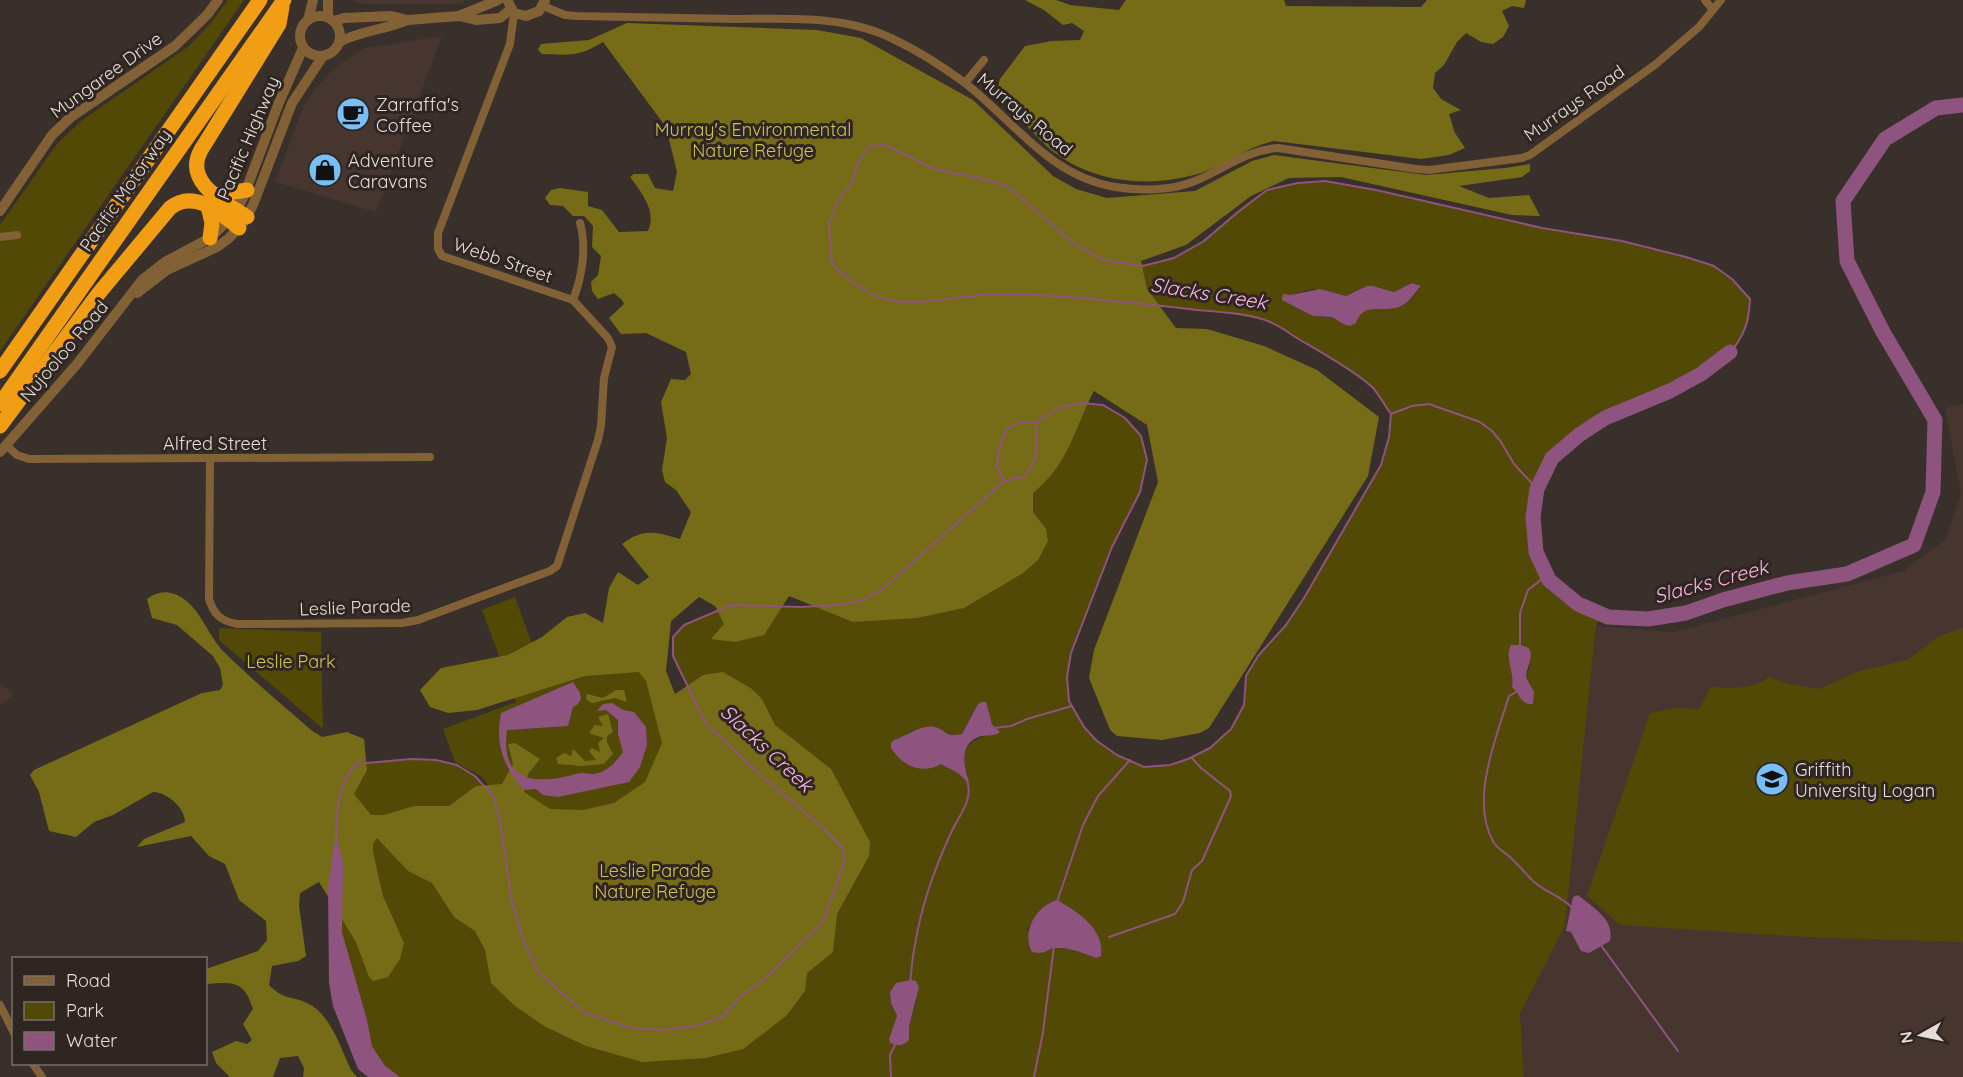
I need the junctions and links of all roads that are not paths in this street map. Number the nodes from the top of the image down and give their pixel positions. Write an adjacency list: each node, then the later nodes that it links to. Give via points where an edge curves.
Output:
1 (218, 0): 23 (street, Mungaree Drive, via 175,46 71,117 52,135)
2 (260, 0): 31 (highway, Pacific Motorway)
3 (284, 0): 22 (highway, via 279,24 197,158 196,169); 33 (highway, Pacific Motorway)
4 (313, 0): 14 (street)
5 (328, 0): 13 (street)
6 (498, 0): 12 (street)
7 (1705, 0): 11 (street)
8 (1721, 0): 11 (street, Murrays Road)
9 (544, 3): 10 (street, via 533,15 526,16); 20 (street, Murrays Road, via 565,15 577,16 819,20 859,27 916,51)
10 (510, 7): 12 (street, via 500,18 476,20); 30 (street, Webb Street, via 510,44 438,233 438,249 442,256)
11 (1713, 10): 20 (street, Murrays Road, via 1656,64 1530,154 1509,161 1429,170 1278,148 1255,151 1194,182 1140,190 1113,187 1061,168)
12 (459, 16): 15 (street)
13 (331, 19): 14 (street, via 318,16); 15 (street, via 391,16); 16 (street, via 340,31)
14 (308, 20): 17 (street, via 300,36)
15 (408, 20): 16 (street, via 359,32)
16 (339, 42): 18 (street, via 333,51)
17 (303, 48): 18 (street); 21 (street, Pacific Highway)
18 (322, 56): 24 (street, Pacific Highway, via 291,104 253,205)
19 (984, 60): 20 (street)
20 (965, 83)
21 (247, 190): 22 (highway); 24 (street, Pacific Highway)
22 (212, 200): 24 (highway); 28 (highway); 34 (highway, via 187,200 170,208 99,293)
23 (0, 211)
24 (238, 219): 28 (street, Pacific Highway); 29 (street, Pacific Highway, via 217,247 167,270)
25 (580, 223): 30 (street, via 584,242 579,286)
26 (17, 235): 27 (street)
27 (0, 237)
28 (210, 238): 29 (street, Pacific Highway, via 157,267)
29 (129, 298): 35 (street, Nujooloo Road)
30 (573, 300): 32 (street, Webb Street, via 612,347)
31 (0, 371)
32 (604, 378): 37 (street, Leslie Parade, via 598,440 557,566 418,620 237,624 218,617 209,599)
33 (0, 404)
34 (0, 426)
35 (3, 448): 37 (street, Alfred Street, via 29,459)
36 (430, 457): 37 (street, Alfred Street)
37 (210, 458)
38 (0, 1005): 39 (street)
39 (12, 1029)

